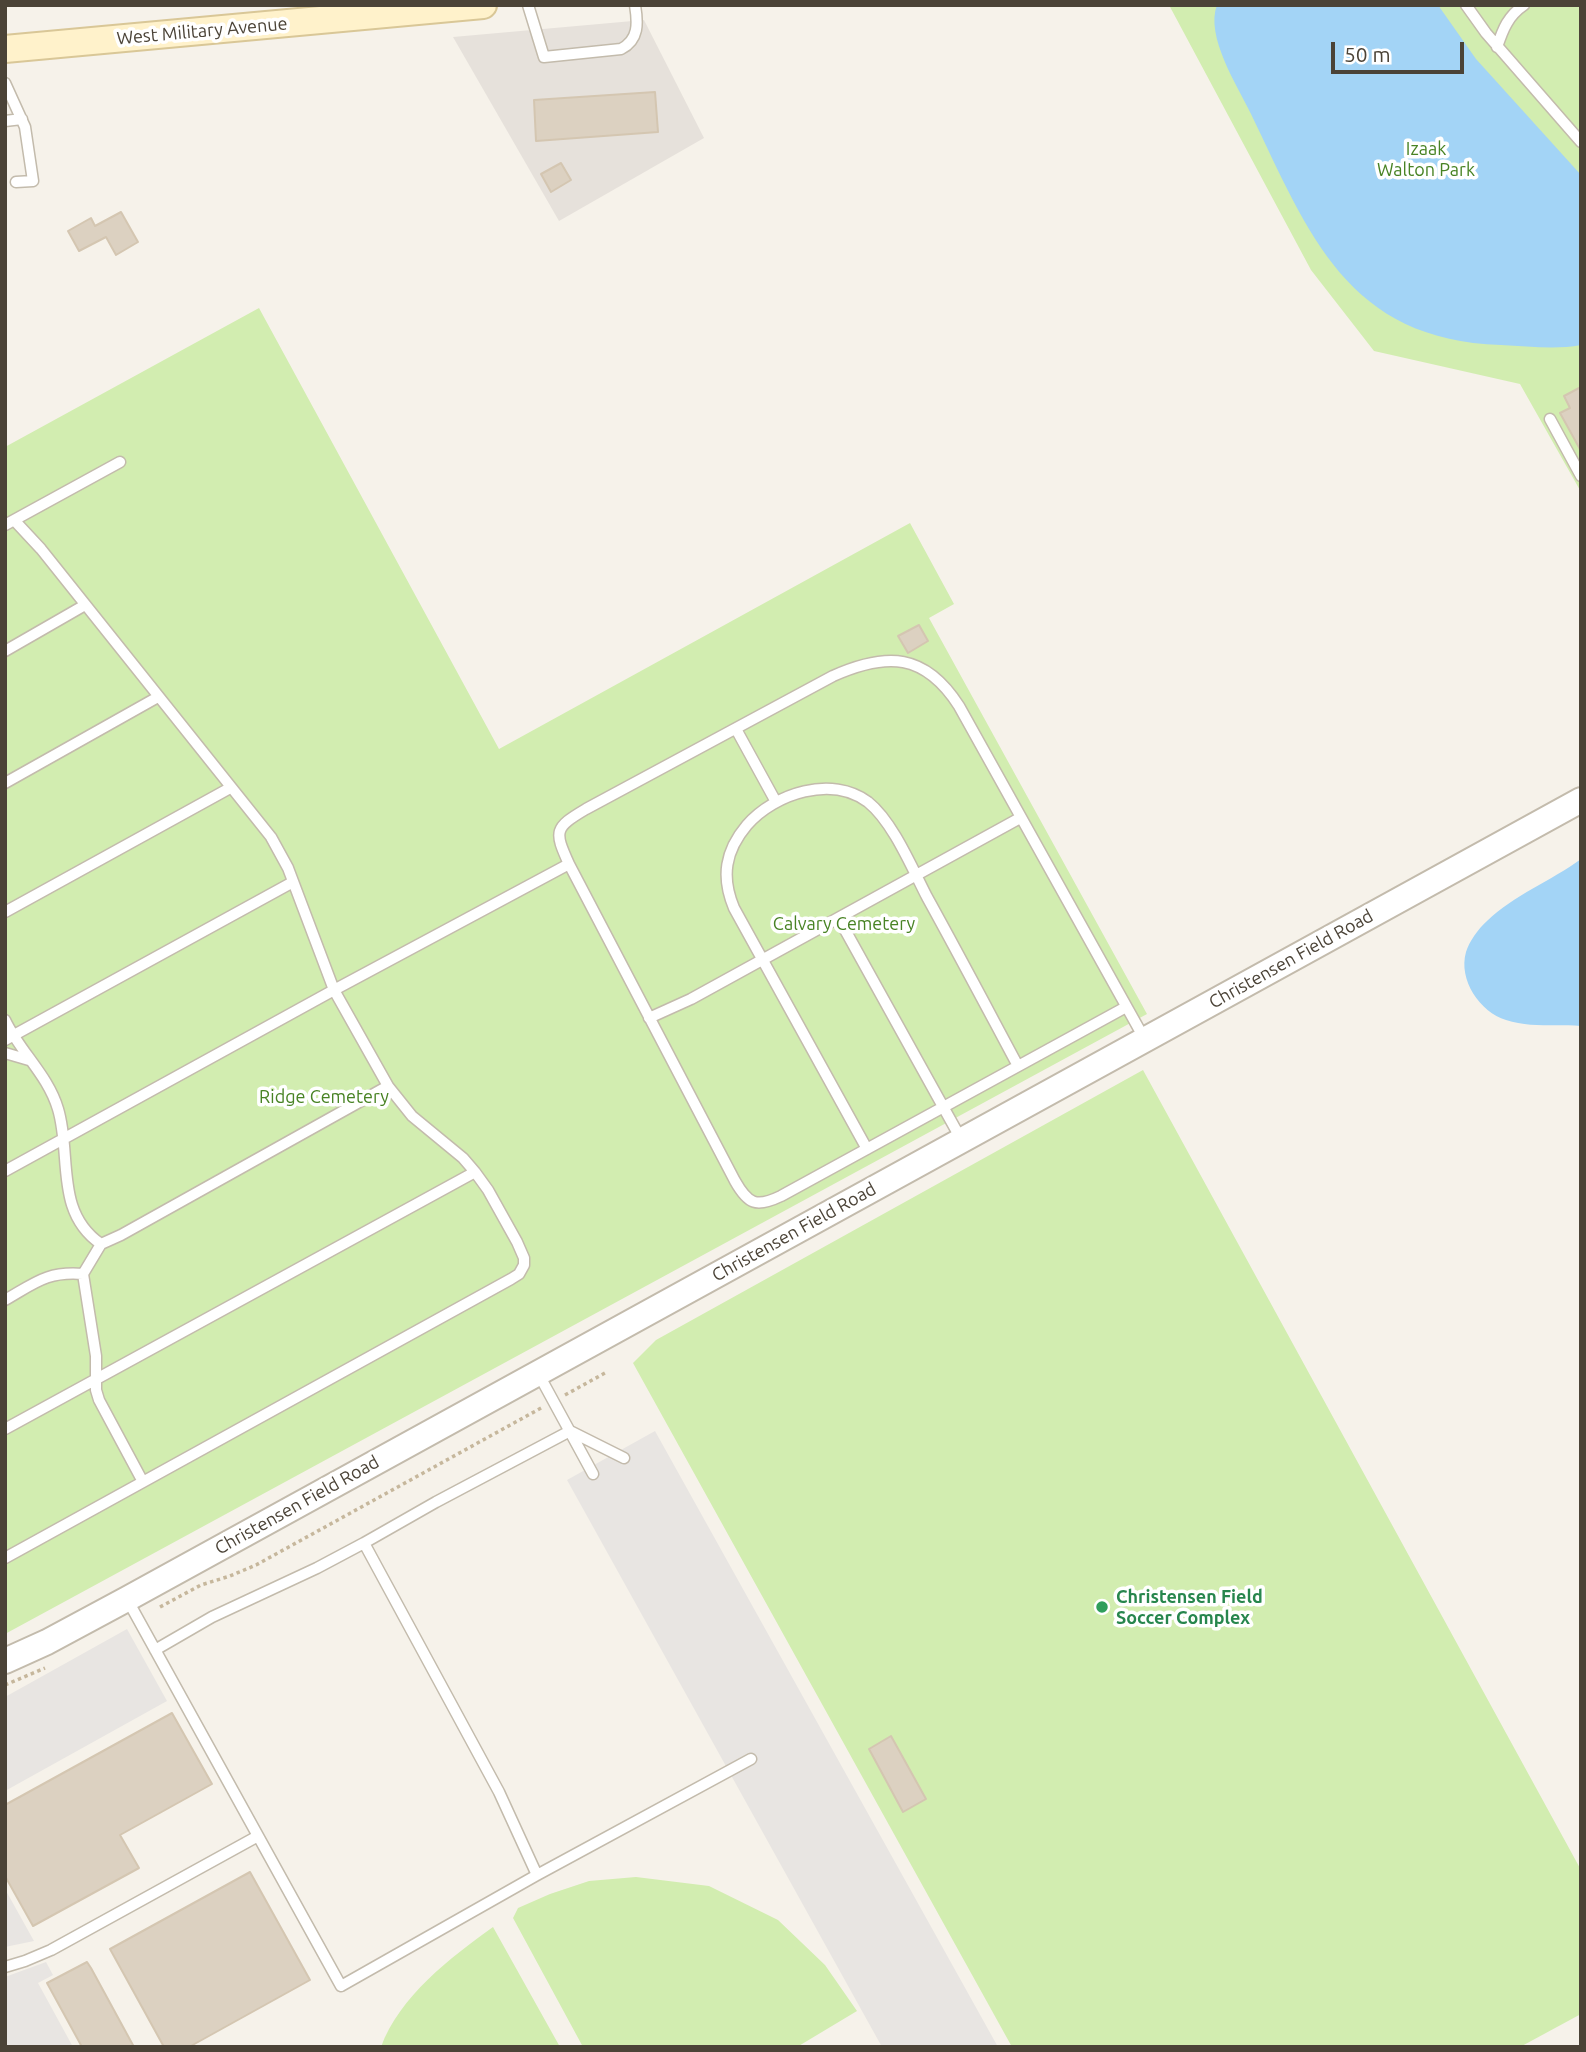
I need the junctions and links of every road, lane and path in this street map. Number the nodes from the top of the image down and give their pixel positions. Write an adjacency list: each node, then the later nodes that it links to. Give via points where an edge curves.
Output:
1 (482, 5): 7 (main road, West Military Avenue)
2 (528, 5): 3 (lane, via 544,57 630,45 638,21)
3 (635, 5)
4 (1466, 5): 6 (lane)
5 (1524, 5): 6 (lane, via 1509,18)
6 (1497, 47): 11 (lane)
7 (5, 49)
8 (5, 83): 9 (lane)
9 (22, 119): 10 (lane); 12 (lane, via 33,181)
10 (5, 121)
11 (1581, 142)
12 (16, 182)
13 (1550, 419): 15 (lane)
14 (120, 463): 16 (lane)
15 (1581, 476)
16 (10, 522): 17 (lane, via 35,542)
17 (85, 605): 18 (lane); 19 (lane)
18 (5, 651)
19 (158, 697): 21 (lane); 22 (lane)
20 (736, 729): 24 (lane); 25 (lane, via 849,670 881,661 907,662 933,676 955,701); 26 (lane, via 564,823 558,836)
21 (5, 783)
22 (230, 788): 28 (lane, via 271,837); 29 (lane)
23 (1581, 800): 37 (street, Christensen Field Road)
24 (776, 802): 27 (lane, via 817,789 862,798 886,822); 31 (lane, via 746,826 726,869 730,897)
25 (1020, 818): 27 (lane); 33 (lane)
26 (569, 864): 32 (lane); 34 (lane)
27 (916, 876): 30 (lane); 40 (lane)
28 (293, 882): 32 (lane); 36 (lane)
29 (5, 912)
30 (839, 919): 31 (lane); 42 (lane)
31 (763, 960): 34 (lane); 47 (lane)
32 (334, 990): 41 (lane); 44 (lane)
33 (1126, 1007): 37 (lane); 40 (lane)
34 (649, 1018): 47 (lane, via 748,1200 772,1200)
35 (5, 1020): 36 (lane)
36 (9, 1038): 39 (lane)
37 (1144, 1039): 45 (street, Christensen Field Road)
38 (5, 1053): 39 (lane)
39 (30, 1060): 43 (lane, via 50,1088)
40 (1018, 1066): 42 (lane)
41 (388, 1086): 49 (lane, via 412,1116); 50 (lane)
42 (943, 1107): 45 (lane); 47 (lane)
43 (60, 1117): 44 (lane); 46 (lane)
44 (80, 1130): 46 (lane)
45 (961, 1139): 53 (street, Christensen Field Road)
46 (62, 1140): 48 (lane); 50 (lane, via 74,1212 83,1230)
47 (867, 1149)
48 (5, 1171)
49 (475, 1172): 55 (lane); 61 (lane, via 524,1258 519,1274)
50 (101, 1244): 51 (lane)
51 (83, 1274): 52 (lane, via 55,1274); 55 (lane)
52 (5, 1300)
53 (538, 1373): 56 (lane); 64 (street, Christensen Field Road)
54 (605, 1373): 56 (path)
55 (97, 1379): 57 (lane); 61 (lane, via 99,1400)
56 (554, 1401): 58 (lane); 64 (path, via 256,1565)
57 (5, 1429)
58 (570, 1431): 59 (lane); 60 (lane); 62 (lane)
59 (624, 1458)
60 (593, 1474)
61 (143, 1482): 63 (lane)
62 (364, 1543): 65 (lane); 71 (lane, via 499,1792)
63 (5, 1559)
64 (132, 1608): 65 (lane); 66 (street, Christensen Field Road)
65 (155, 1650): 70 (lane)
66 (5, 1661)
67 (46, 1667): 68 (path)
68 (5, 1685)
69 (751, 1759): 71 (lane)
70 (258, 1836): 71 (lane, via 341,1986); 72 (lane, via 51,1950)
71 (537, 1875)
72 (5, 1967)

